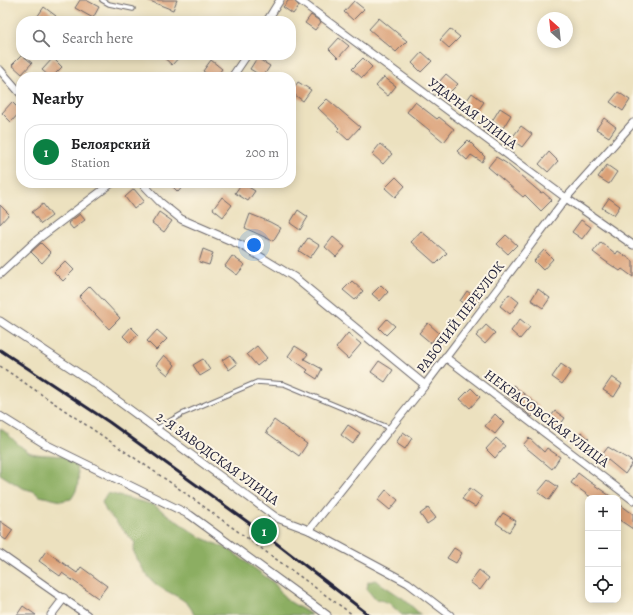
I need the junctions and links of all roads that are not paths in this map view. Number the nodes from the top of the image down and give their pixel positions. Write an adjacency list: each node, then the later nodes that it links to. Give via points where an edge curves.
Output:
1 (102, 0): 4 (lane)
2 (280, 0): 5 (street)
3 (299, 0): 13 (street, УДАРНАЯ УЛИЦА)
4 (133, 9)
5 (270, 16)
6 (244, 60): 8 (street)
7 (0, 70): 9 (street)
8 (235, 72)
9 (16, 88)
10 (633, 123): 13 (street, РАБОЧИЙ ПЕРЕУЛОК)
11 (105, 188): 15 (street, via 38,239)
12 (147, 188): 18 (street, via 181,219 241,246 294,277)
13 (566, 198): 14 (street, УДАРНАЯ УЛИЦА); 17 (street, РАБОЧИЙ ПЕРЕУЛОК)
14 (633, 245)
15 (0, 274)
16 (0, 321): 20 (street, 2-Я ЗАВОДСКАЯ УЛИЦА, via 95,384)
17 (445, 357): 18 (street, РАБОЧИЙ ПЕРЕУЛОК); 22 (street, НЕКРАСОВСКАЯ УЛИЦА)
18 (425, 386): 21 (street, РАБОЧИЙ ПЕРЕУЛОК)
19 (0, 416): 28 (street, via 46,444 190,515)
20 (156, 429): 21 (lane, via 182,414 257,382 284,384); 23 (street, 2-Я ЗАВОДСКАЯ УЛИЦА, via 277,518)
21 (391, 429): 23 (street, РАБОЧИЙ ПЕРЕУЛОК)
22 (633, 500)
23 (309, 530): 29 (street, 2-Я ЗАВОДСКАЯ УЛИЦА, via 408,583)
24 (0, 554): 25 (street)
25 (64, 598): 26 (street); 27 (street)
26 (51, 615)
27 (87, 615)
28 (327, 615)
29 (450, 615)

